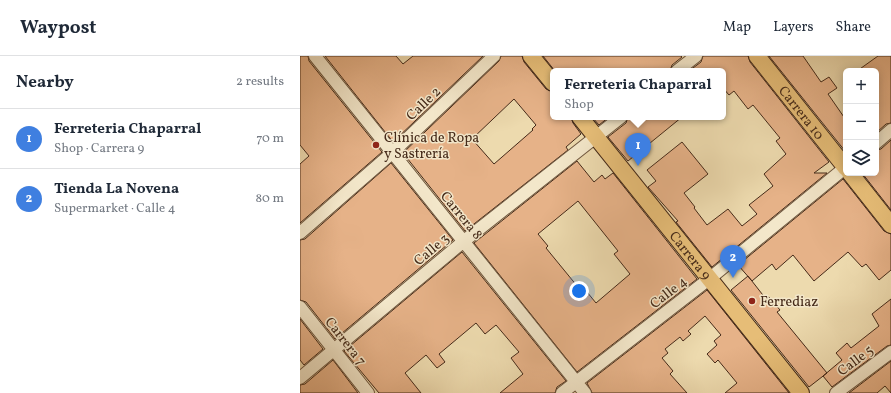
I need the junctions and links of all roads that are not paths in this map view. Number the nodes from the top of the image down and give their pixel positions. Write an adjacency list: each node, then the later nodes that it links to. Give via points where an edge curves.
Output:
1 (315, 56): 13 (street, Carrera 8)
2 (494, 56): 13 (street, Calle 2)
3 (531, 56): 7 (main road)
4 (696, 56): 6 (street)
5 (757, 56): 14 (main road, Carrera 10)
6 (681, 68)
7 (550, 80)
8 (582, 120): 11 (main road, Carrera 9)
9 (617, 120): 11 (street, Calle 3)
10 (891, 130): 12 (street)
11 (596, 137): 19 (street, Calle 3); 20 (main road, Carrera 9)
12 (879, 140)
13 (392, 153): 18 (street, Calle 2); 19 (street, Carrera 8)
14 (843, 164)
15 (843, 172): 20 (street, Calle 4)
16 (852, 176): 17 (main road, Carrera 10)
17 (891, 225)
18 (300, 233)
19 (464, 241): 22 (street, Calle 3); 25 (street, Carrera 8)
20 (709, 280): 25 (street, Calle 4); 29 (main road, Carrera 9)
21 (300, 307): 22 (street, Carrera 7)
22 (334, 350): 24 (street, Calle 3); 26 (street, Carrera 7)
23 (891, 352): 30 (street, Calle 5)
24 (300, 378)
25 (576, 382): 27 (street, Calle 4); 28 (street, Carrera 8)
26 (368, 393)
27 (562, 393)
28 (585, 393)
29 (801, 393)
30 (836, 393)

